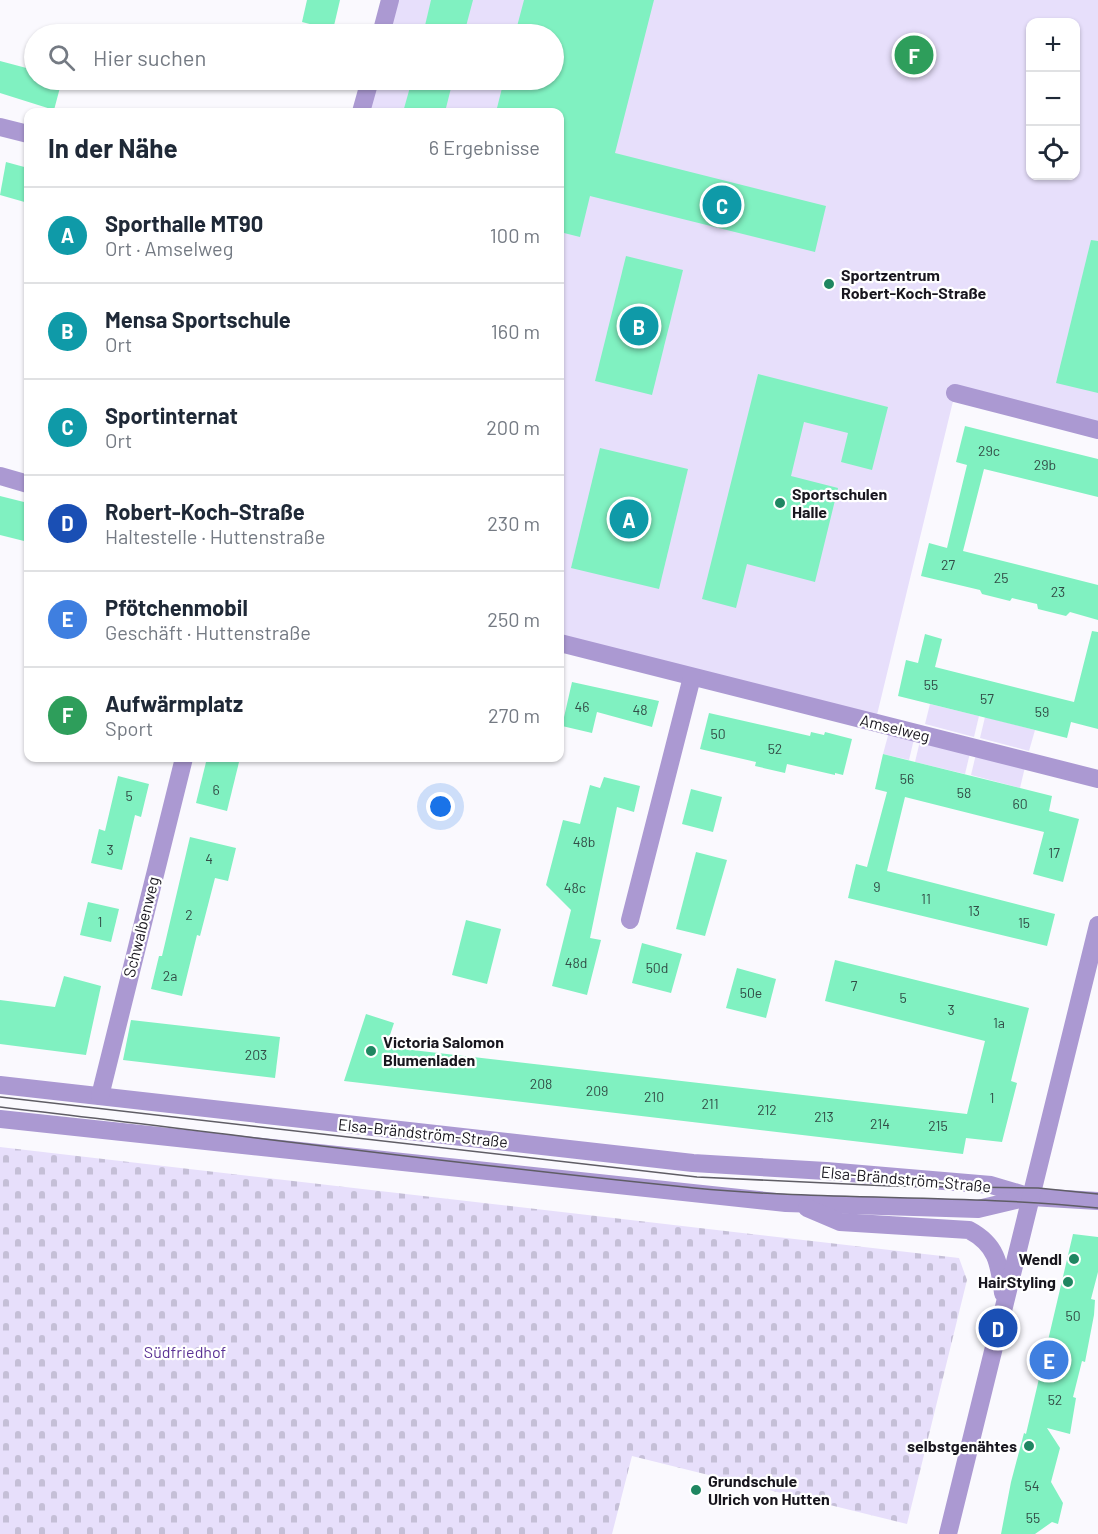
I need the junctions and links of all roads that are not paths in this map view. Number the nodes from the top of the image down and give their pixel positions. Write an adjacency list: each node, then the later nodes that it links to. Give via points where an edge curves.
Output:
1 (390, 0): 2 (street)
2 (384, 24)
3 (368, 90): 4 (street)
4 (363, 108)
5 (0, 127): 6 (street)
6 (24, 133)
7 (955, 393): 8 (street)
8 (1098, 430)
9 (0, 476): 10 (street)
10 (24, 482)
11 (564, 644): 12 (street, Amselweg)
12 (692, 677): 14 (street, Amselweg); 15 (street)
13 (183, 762): 18 (street, Schwalbenweg)
14 (1098, 779)
15 (630, 920)
16 (1098, 925): 20 (street)
17 (0, 1086): 18 (street, Elsa-Brändström-Straße)
18 (100, 1096): 20 (street, Elsa-Brändström-Straße, via 693,1163 991,1185)
19 (0, 1119): 22 (street, Elsa-Brändström-Straße)
20 (1031, 1197): 21 (street); 22 (street, Elsa-Brändström-Straße, via 978,1209); 23 (street)
21 (1098, 1201)
22 (797, 1203): 23 (street, via 840,1222 969,1230 992,1248)
23 (1005, 1304): 24 (street)
24 (948, 1534)

